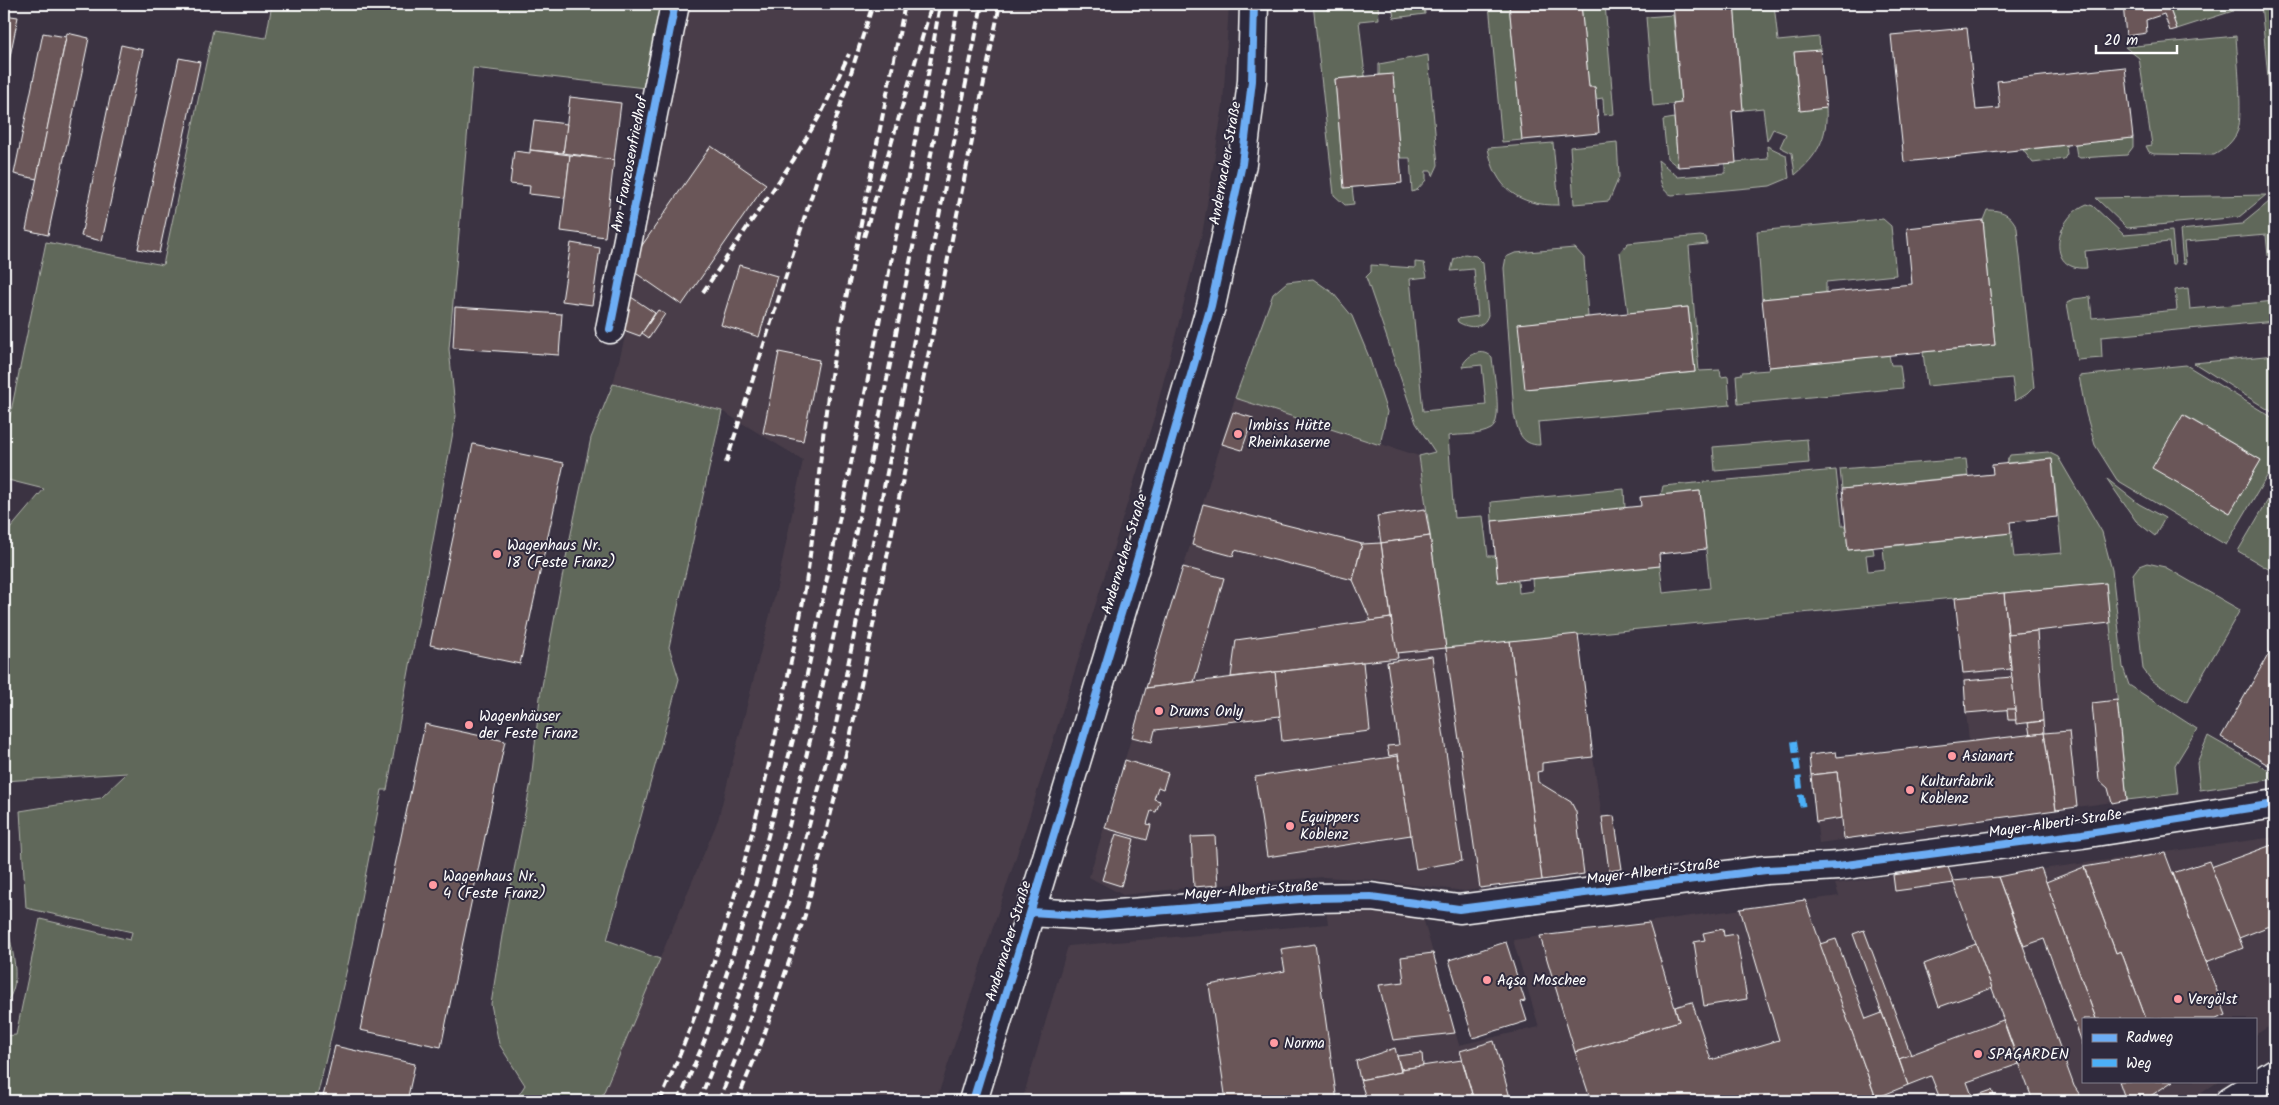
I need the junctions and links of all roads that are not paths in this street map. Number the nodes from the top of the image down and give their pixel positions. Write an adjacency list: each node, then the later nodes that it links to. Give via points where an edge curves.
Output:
1 (675, 4): 3 (street, Am Franzosenfriedhof)
2 (1254, 4): 5 (street, Andernacher Straße, via 1252,81 1242,164 1211,306)
3 (610, 329)
4 (2275, 804): 5 (street, Mayer-Alberti-Straße, via 2082,834 1858,863 1766,870 1460,909 1361,898 1314,898 1094,916)
5 (1031, 912): 7 (street, Andernacher Straße)
6 (2275, 1073): 8 (street)
7 (973, 1101)
8 (2230, 1101)

